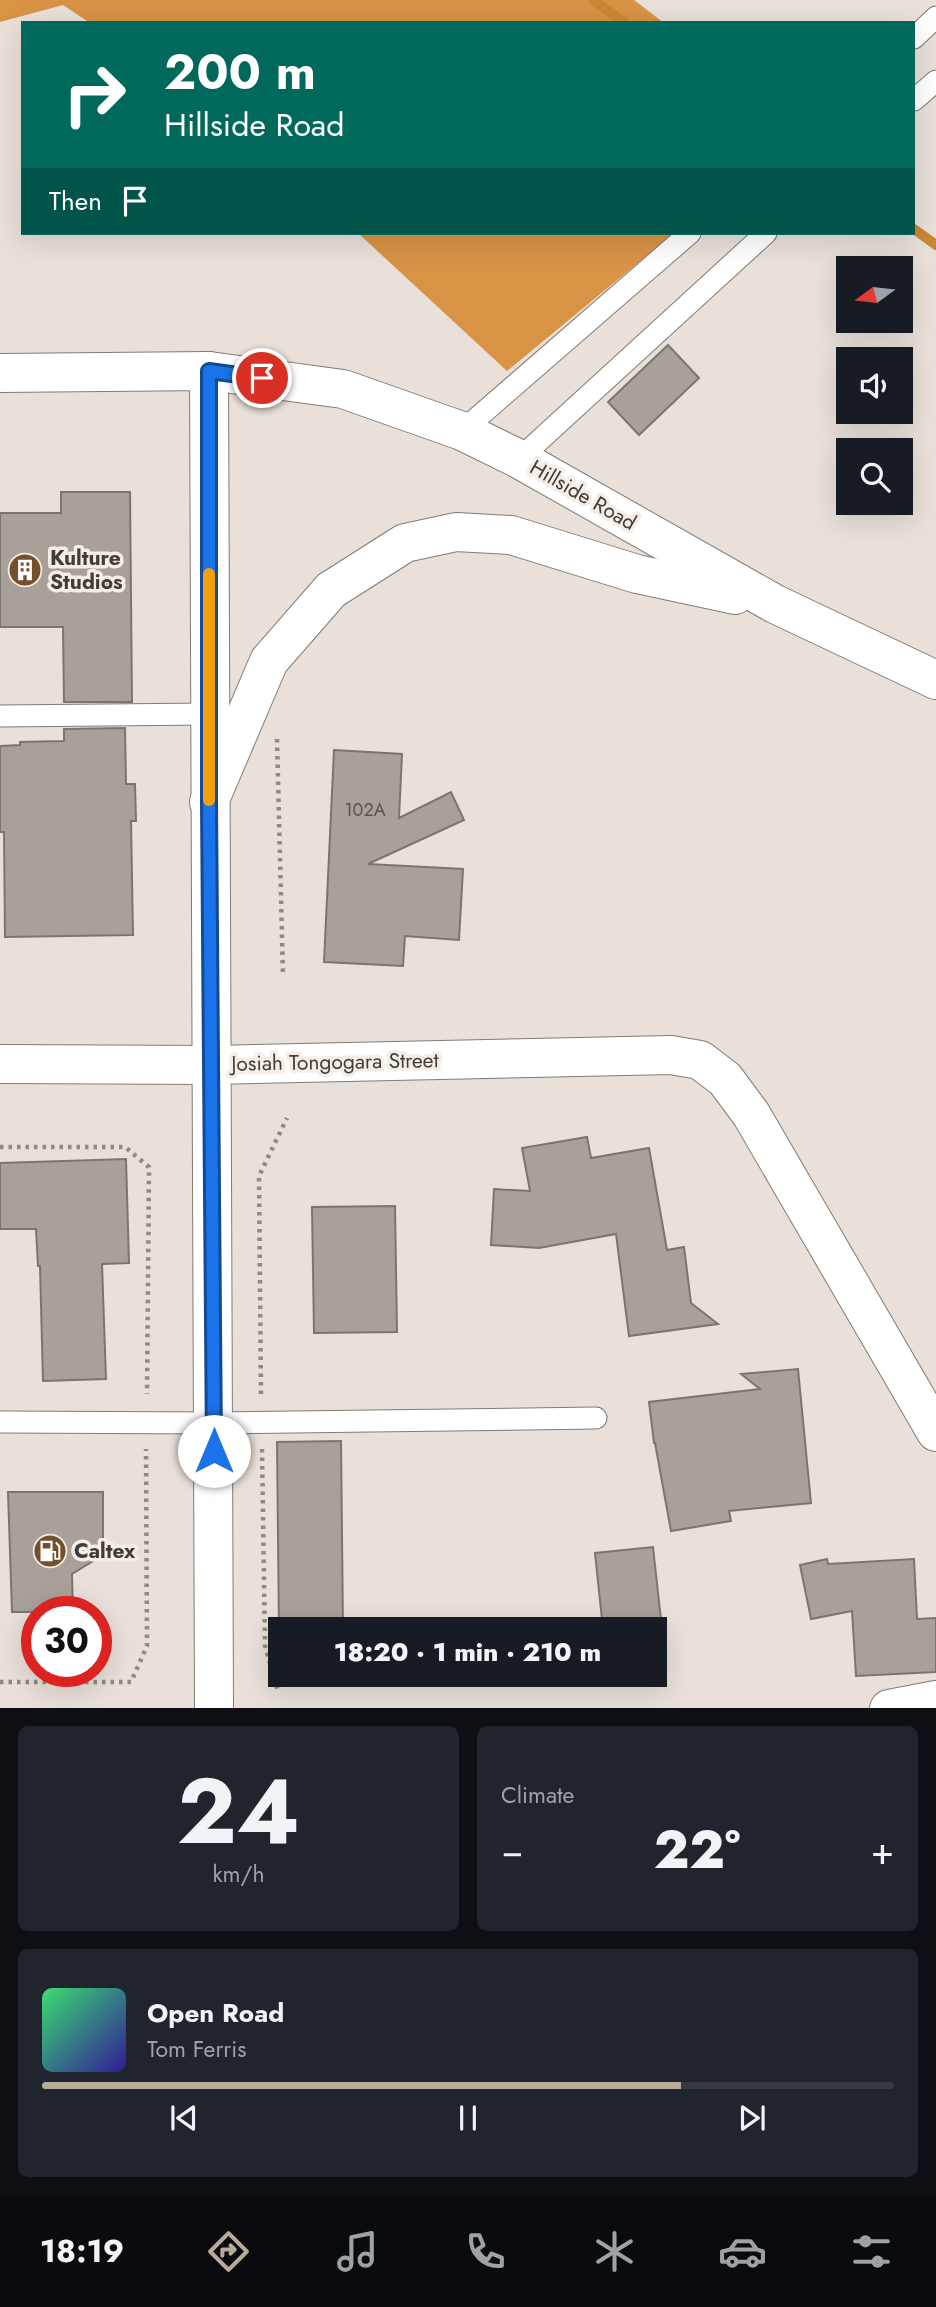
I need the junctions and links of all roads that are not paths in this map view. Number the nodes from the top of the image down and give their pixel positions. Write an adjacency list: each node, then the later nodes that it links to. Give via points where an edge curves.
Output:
1 (936, 17): 2 (lane)
2 (915, 37)
3 (936, 81): 4 (lane)
4 (915, 99)
5 (688, 235): 9 (lane)
6 (764, 235): 10 (lane)
7 (209, 371): 8 (street, Hillside Road); 9 (street, Hillside Road, via 344,389); 13 (street)
8 (0, 373)
9 (462, 431): 10 (street, Hillside Road)
10 (519, 459): 11 (street, Hillside Road)
11 (775, 604): 12 (street, Hillside Road); 15 (street, via 638,574 511,535 456,532 405,543 331,590 269,661)
12 (936, 680)
13 (209, 714): 14 (lane); 15 (street)
14 (0, 716)
15 (209, 802): 17 (street)
16 (0, 1064): 17 (street, Josiah Tongogara Street)
17 (212, 1065): 20 (street); 21 (street, Josiah Tongogara Street, via 671,1055 700,1060 725,1079 751,1114)
18 (596, 1418): 20 (lane)
19 (0, 1422): 20 (lane)
20 (214, 1423): 23 (street)
21 (936, 1432)
22 (936, 1699): 24 (street)
23 (214, 1708)
24 (894, 1708)

